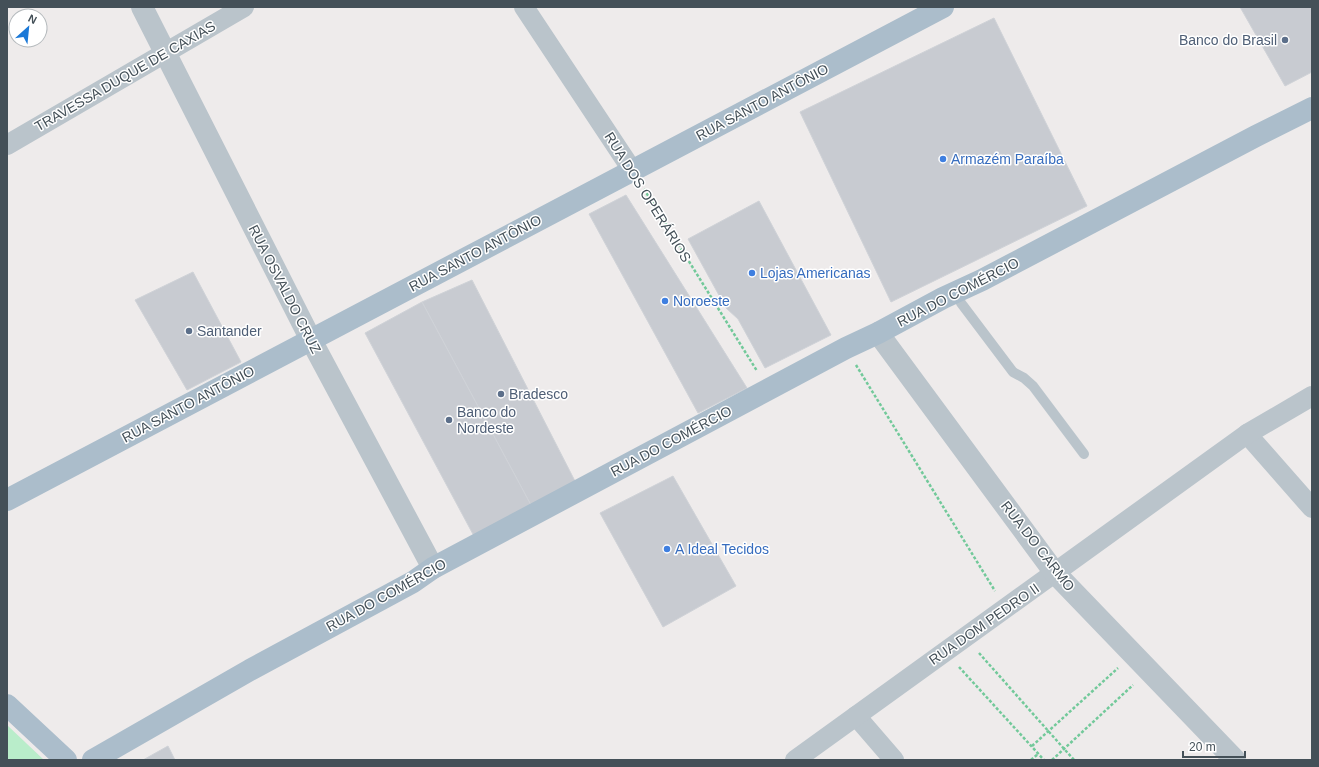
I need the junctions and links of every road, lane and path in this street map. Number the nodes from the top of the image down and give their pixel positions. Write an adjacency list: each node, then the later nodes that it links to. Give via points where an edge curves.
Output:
1 (142, 7): 5 (street, RUA OSVALDO CRUZ)
2 (244, 7): 5 (street, TRAVESSA DUQUE DE CAXIAS)
3 (524, 7): 8 (street, RUA DOS OPERÁRIOS)
4 (929, 10): 8 (main road, RUA SANTO ANTÔNIO)
5 (165, 53): 7 (street, TRAVESSA DUQUE DE CAXIAS); 11 (street, RUA OSVALDO CRUZ)
6 (1312, 108): 9 (main road, RUA DO COMÉRCIO)
7 (7, 145)
8 (632, 170): 11 (main road, RUA SANTO ANTÔNIO); 13 (path, RUA DOS OPERÁRIOS)
9 (956, 292): 10 (main road, RUA DO COMÉRCIO); 16 (lane, via 961,303 1013,372 1033,386)
10 (878, 333): 12 (main road, RUA DO COMÉRCIO); 20 (street, RUA DO CARMO)
11 (311, 340): 17 (main road, RUA SANTO ANTÔNIO); 19 (street, RUA OSVALDO CRUZ)
12 (846, 348): 13 (main road, RUA DO COMÉRCIO); 21 (path)
13 (768, 389): 19 (main road, RUA DO COMÉRCIO)
14 (1312, 396): 15 (street, RUA DOM PEDRO II)
15 (1247, 434): 18 (street); 20 (street, RUA DOM PEDRO II)
16 (1084, 454)
17 (7, 500)
18 (1312, 508)
19 (433, 568): 34 (main road, RUA DO COMÉRCIO, via 413,582 250,670)
20 (1055, 573): 21 (street, RUA DOM PEDRO II); 24 (street, RUA DO CARMO)
21 (1005, 609): 22 (street, RUA DOM PEDRO II)
22 (965, 637): 23 (street, RUA DOM PEDRO II); 28 (path)
23 (945, 651): 27 (street, RUA DOM PEDRO II); 29 (path)
24 (1133, 654): 25 (street, RUA DO CARMO); 28 (path)
25 (1148, 671): 30 (path); 32 (street, RUA DO CARMO)
26 (7, 705): 33 (main road)
27 (856, 716): 35 (street, RUA DOM PEDRO II); 36 (street)
28 (1048, 730): 29 (path); 30 (path)
29 (1032, 746): 31 (path)
30 (1064, 749): 39 (path); 40 (path)
31 (1038, 754): 37 (path); 38 (path)
32 (1230, 758)
33 (66, 760)
34 (93, 760)
35 (795, 760)
36 (894, 760)
37 (1031, 760)
38 (1044, 760)
39 (1052, 760)
40 (1074, 760)

